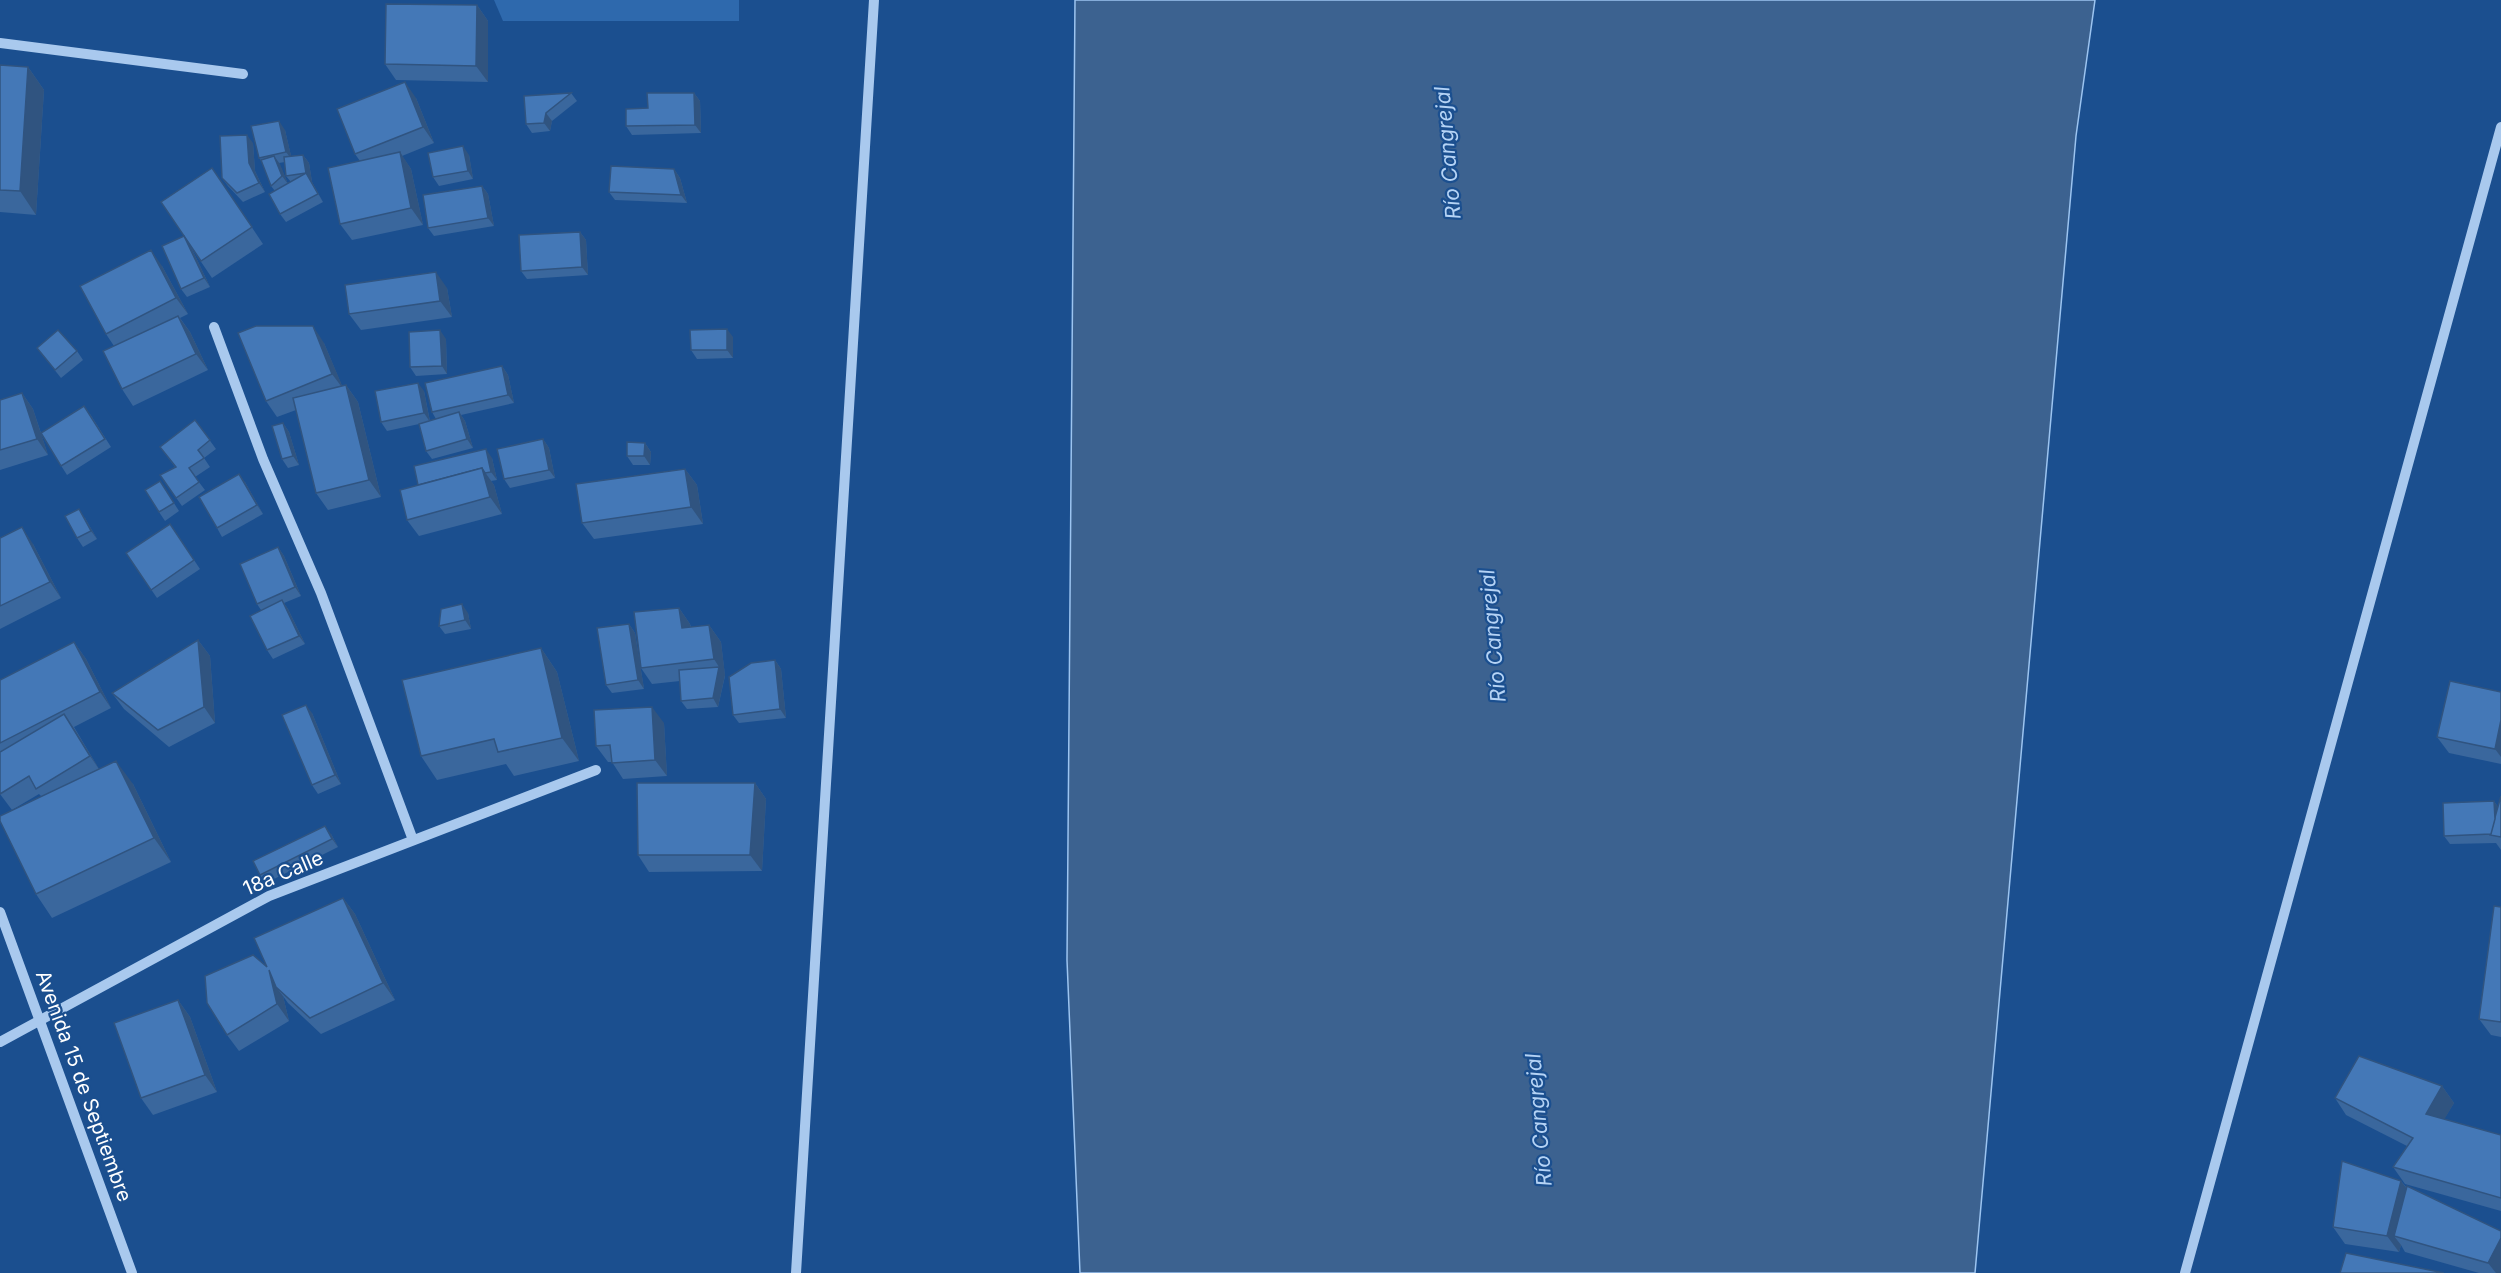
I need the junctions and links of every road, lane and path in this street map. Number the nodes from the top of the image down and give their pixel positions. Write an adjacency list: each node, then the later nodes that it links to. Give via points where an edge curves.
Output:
1 (874, 0): 12 (street)
2 (0, 43): 3 (street)
3 (243, 74)
4 (2501, 128): 13 (street)
5 (214, 327): 7 (street, via 263,459 321,593)
6 (596, 770): 7 (street, 18a Calle)
7 (413, 840): 9 (street, 18a Calle, via 268,896)
8 (0, 912): 9 (street, Avenida 15 de Septiembre)
9 (41, 1018): 10 (street, 18a Calle); 11 (street, Avenida 15 de Septiembre)
10 (0, 1042)
11 (132, 1273)
12 (796, 1273)
13 (2185, 1273)

